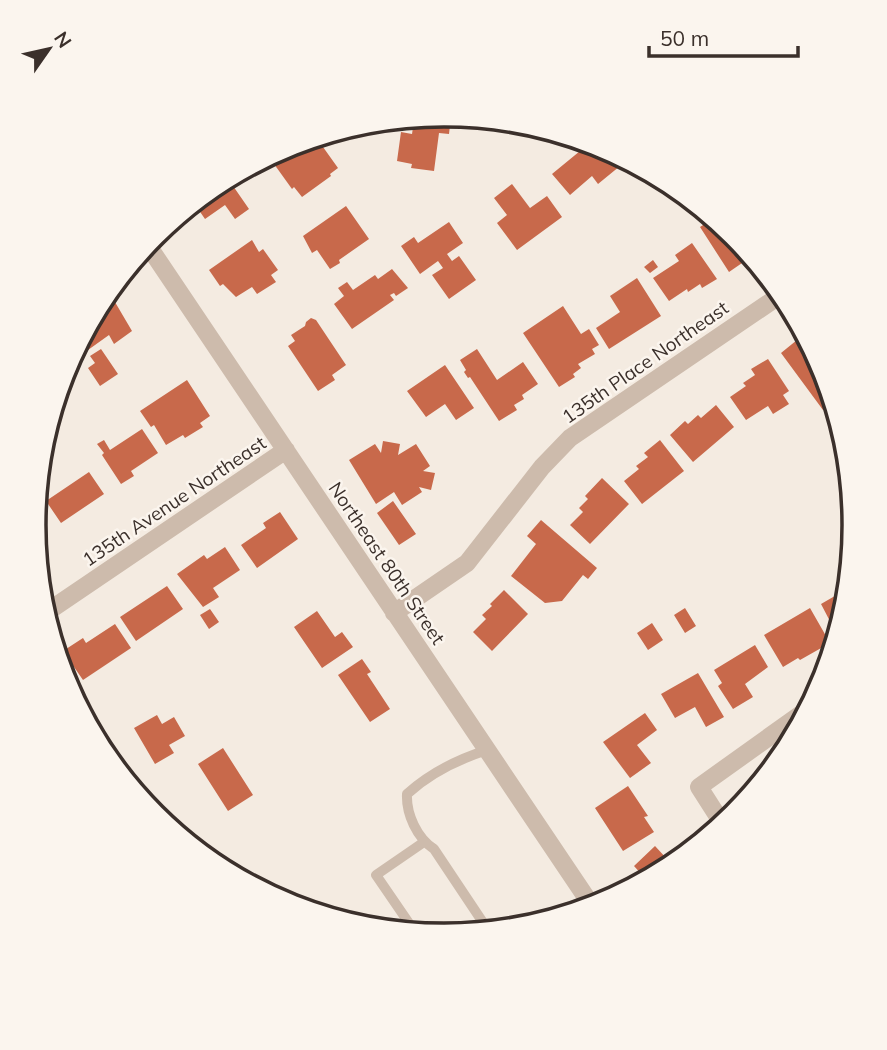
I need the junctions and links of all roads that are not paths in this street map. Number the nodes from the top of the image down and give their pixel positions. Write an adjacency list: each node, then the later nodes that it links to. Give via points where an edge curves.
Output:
1 (153, 253): 3 (street, Northeast 80th Street)
2 (772, 301): 5 (street, 135th Place Northeast, via 569,438 467,563)
3 (286, 450): 4 (street, 135th Avenue Northeast); 5 (street, Northeast 80th Street)
4 (54, 607)
5 (394, 613): 7 (street, Northeast 80th Street)
6 (789, 722): 8 (street, via 699,787)
7 (487, 750): 9 (lane, via 464,758 407,794 407,808); 10 (street, Northeast 80th Street)
8 (716, 814)
9 (424, 842): 11 (lane, via 376,875); 12 (lane, via 434,849)
10 (584, 897)
11 (407, 921)
12 (482, 921)

